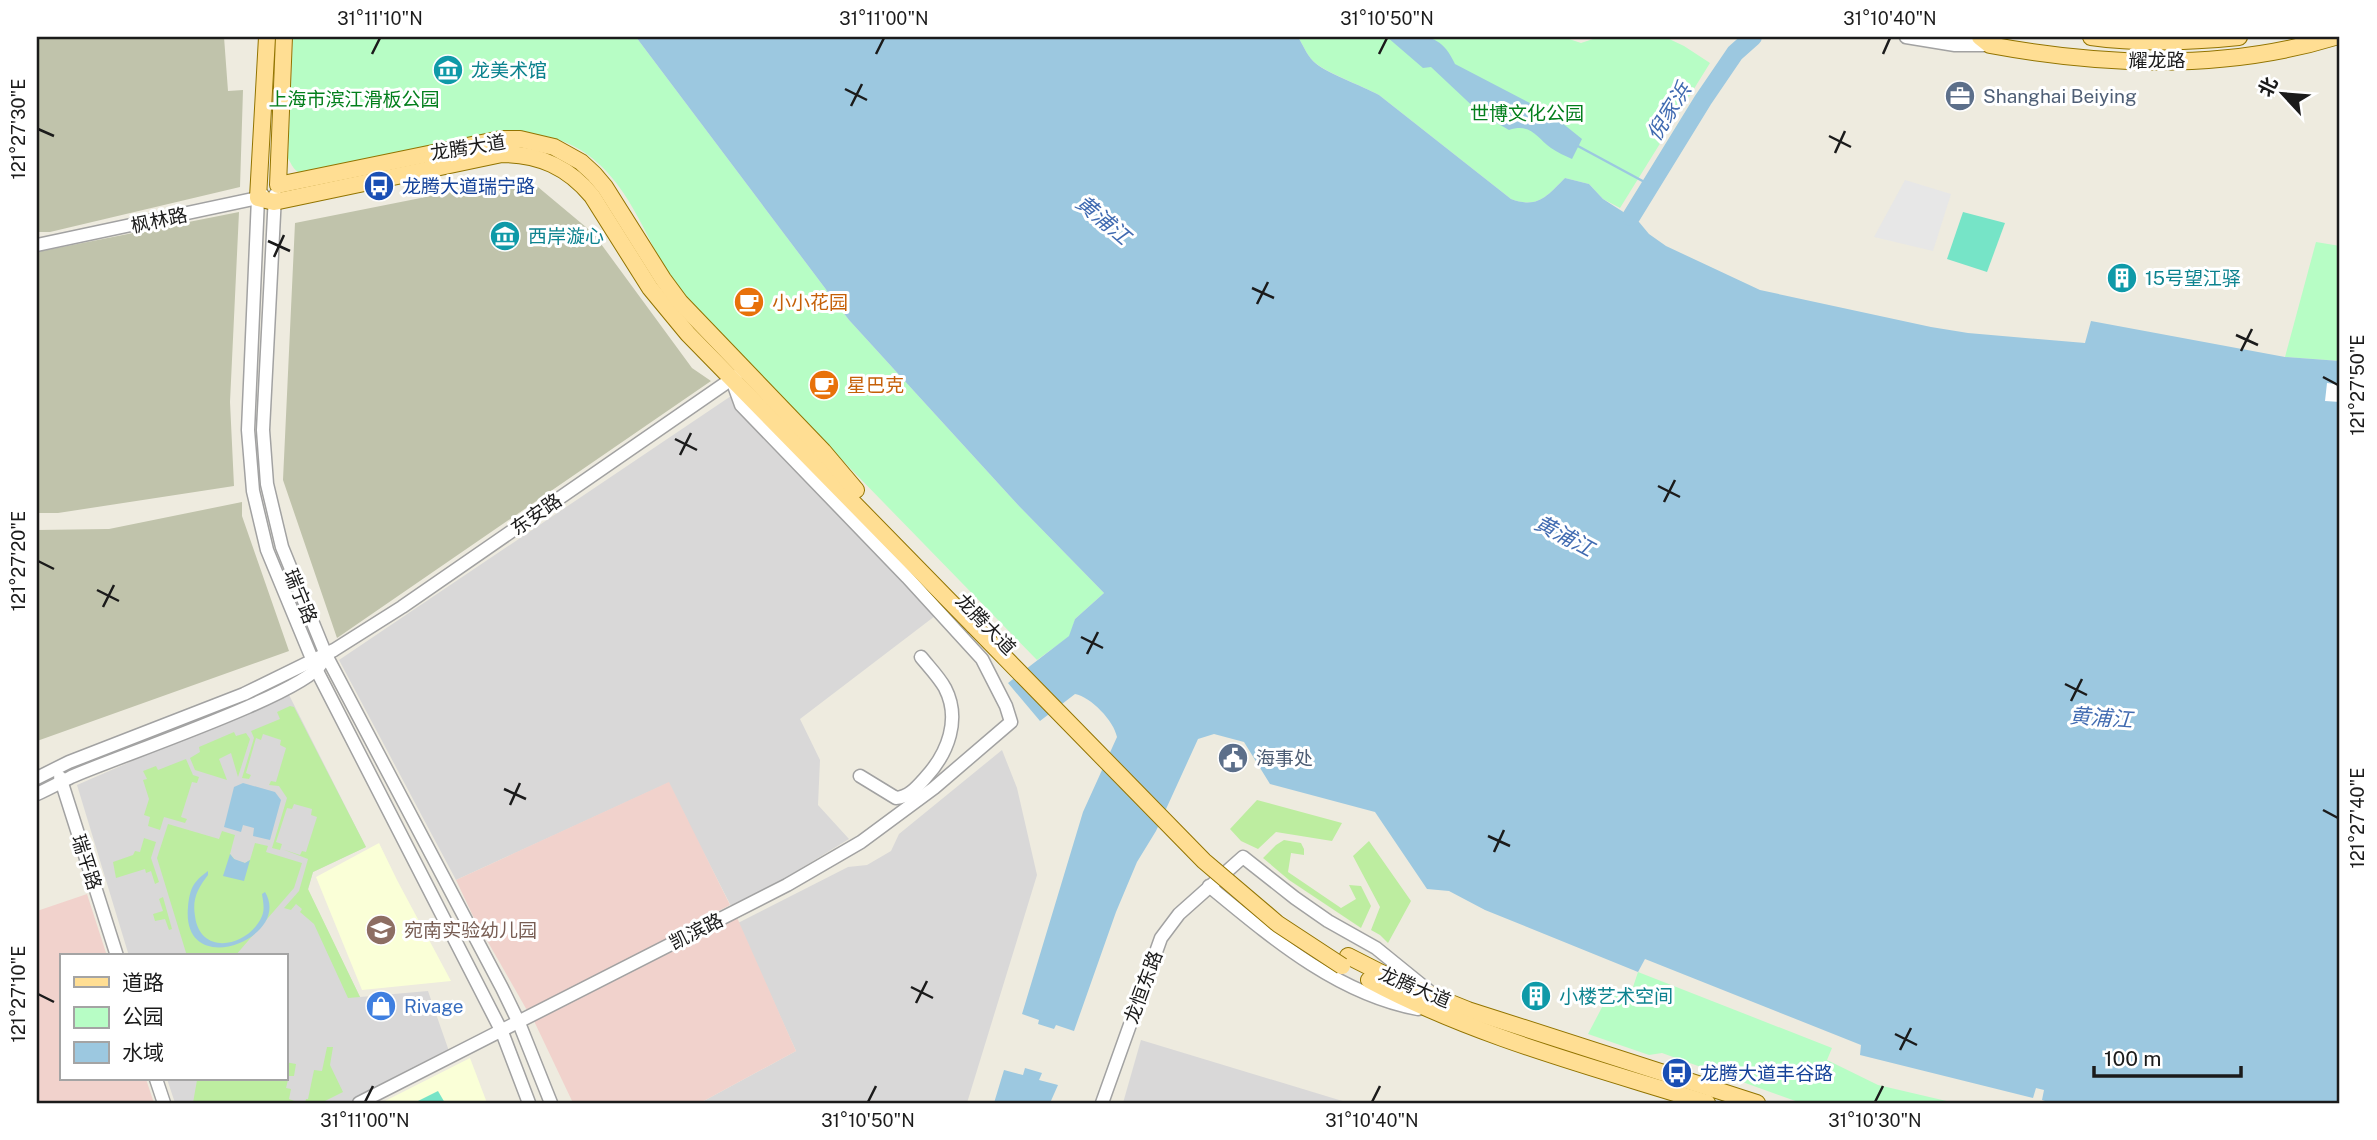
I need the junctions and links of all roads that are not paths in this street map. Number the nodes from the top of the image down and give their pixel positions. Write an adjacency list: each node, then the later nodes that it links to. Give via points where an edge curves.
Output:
1 (267, 37): 9 (main road, 瑞宁路)
2 (284, 37): 8 (main road, 瑞宁路)
3 (1906, 37): 7 (street, via 1955,45)
4 (2091, 37): 5 (main road, 耀龙路, via 2184,42)
5 (2239, 37)
6 (2335, 37): 7 (main road, 耀龙路, via 2264,53 2184,61 2071,58)
7 (1985, 41)
8 (278, 185): 9 (street, 瑞宁路); 11 (main road, 龙腾大道, via 483,141 520,139 554,147 581,162 605,187 669,287)
9 (266, 200): 10 (street, 枫林路); 11 (main road, 龙腾大道, via 485,156 519,154 548,162 572,175 593,196 650,288 688,334); 12 (street, 瑞宁路, via 263,411 267,484 282,547); 14 (street, 瑞宁路, via 248,401 249,457 267,550)
10 (37, 245)
11 (738, 374): 12 (street, 东安路); 22 (main road, 龙腾大道, bridge, via 823,451 866,507 1204,861 1278,923); 23 (street, 凯滨路, via 741,405 982,659 1011,722 861,842)
12 (326, 655): 14 (street, 东安路); 23 (street, 瑞宁路)
13 (921, 657): 16 (street, via 945,688 951,710 951,736 942,755 902,798)
14 (314, 666): 15 (street, 东安路); 18 (street, 东安路, via 256,703); 24 (street, 瑞宁路)
15 (56, 768): 17 (street, 东安路); 18 (street, 瑞平路)
16 (860, 776)
17 (37, 778)
18 (62, 782): 19 (street, 东安路); 21 (street, 瑞平路)
19 (37, 794)
20 (1209, 886): 22 (street, via 1343,983 1391,1002); 22 (street, 龙恒东路, via 1243,857 1306,906 1376,948); 30 (street, 龙恒东路, via 1161,938)
21 (116, 954)
22 (1432, 1003): 31 (main road, 龙腾大道, via 1498,1037); 32 (main road, 龙腾大道)
23 (519, 1023): 24 (street, 凯滨路); 29 (street, 瑞宁路)
24 (502, 1031): 27 (street, 凯滨路); 28 (street, 瑞宁路)
25 (156, 1080): 26 (street)
26 (164, 1103)
27 (359, 1103)
28 (529, 1103)
29 (551, 1103)
30 (1102, 1103)
31 (1707, 1103)
32 (1758, 1103)

